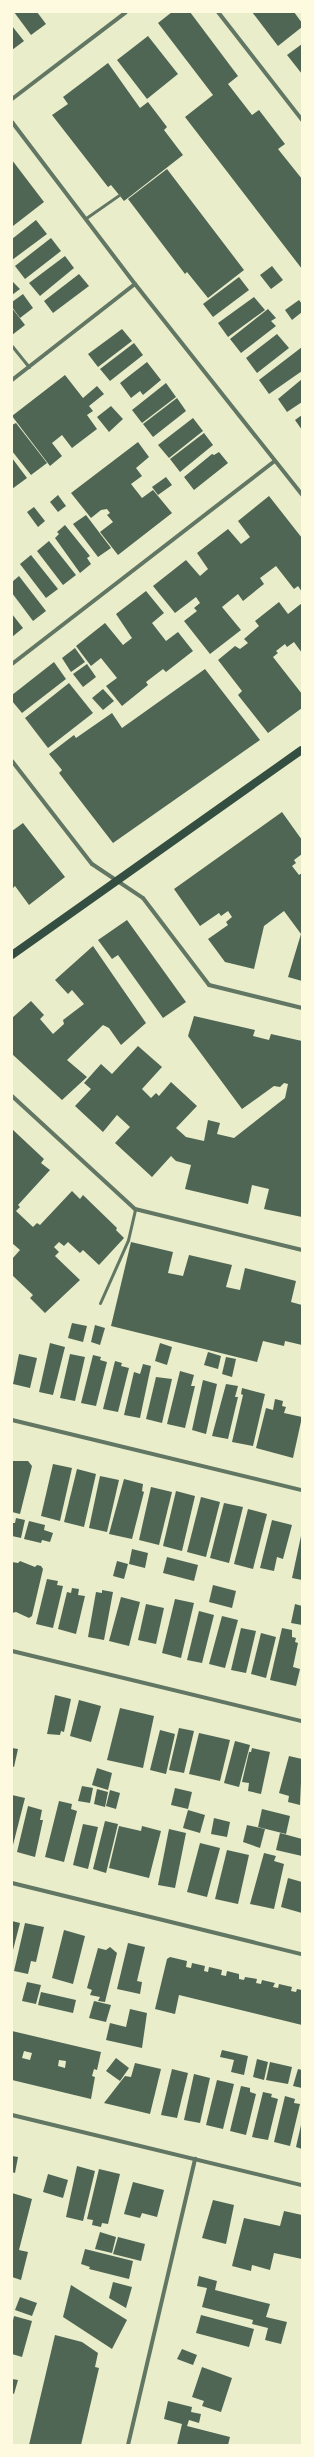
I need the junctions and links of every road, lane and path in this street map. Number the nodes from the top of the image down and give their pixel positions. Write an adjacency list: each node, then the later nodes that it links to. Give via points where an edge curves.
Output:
1 (126, 12): 3 (street)
2 (218, 12): 4 (street)
3 (12, 99)
4 (302, 120)
5 (12, 122): 7 (street)
6 (119, 195): 7 (lane)
7 (86, 218): 8 (street)
8 (136, 284): 10 (street); 12 (street)
9 (12, 346): 10 (lane)
10 (29, 367): 11 (street)
11 (12, 380)
12 (275, 461): 13 (street); 14 (street)
13 (302, 495)
14 (12, 664)
15 (302, 750): 17 (main road)
16 (12, 761): 17 (street, via 92,864)
17 (117, 880): 18 (main road); 19 (street, via 143,898 209,985)
18 (12, 955)
19 (302, 1008)
20 (12, 1096): 21 (street)
21 (135, 1209): 22 (street); 23 (lane, via 128,1240)
22 (302, 1250)
23 (100, 1303)
24 (12, 1420): 25 (street)
25 (302, 1490)
26 (12, 1651): 27 (street)
27 (302, 1721)
28 (12, 1883): 29 (street)
29 (302, 1954)
30 (12, 2114): 31 (street)
31 (195, 2159): 32 (street); 33 (street)
32 (302, 2185)
33 (128, 2445)

